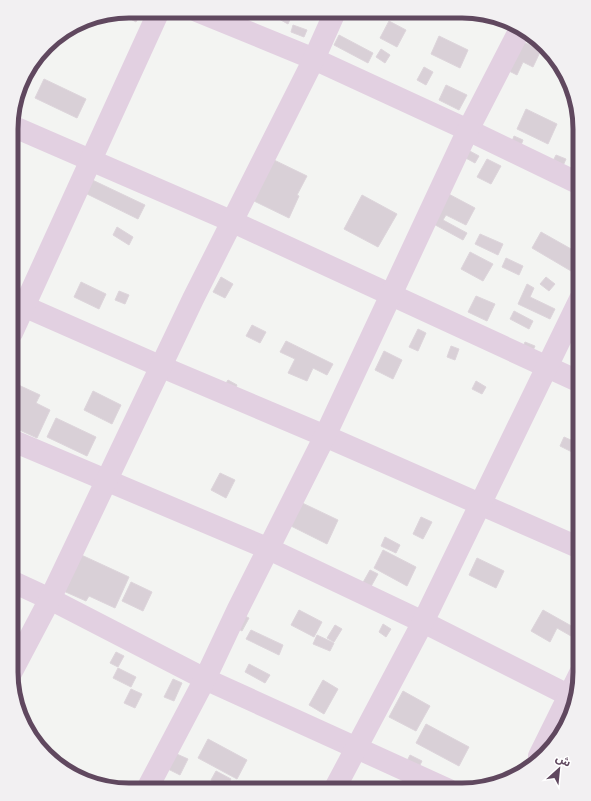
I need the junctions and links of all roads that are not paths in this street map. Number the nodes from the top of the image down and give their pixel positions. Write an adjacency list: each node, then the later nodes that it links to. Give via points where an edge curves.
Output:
1 (156, 18): 8 (street)
2 (214, 18): 5 (street)
3 (332, 18): 5 (street)
4 (518, 33): 7 (street)
5 (314, 59): 7 (street); 10 (street)
6 (18, 129): 8 (street)
7 (468, 130): 9 (street); 11 (street)
8 (90, 160): 10 (street); 12 (street)
9 (573, 181)
10 (231, 221): 11 (street); 14 (street)
11 (390, 294): 15 (street); 17 (street)
12 (18, 303): 14 (street)
13 (573, 313): 15 (street)
14 (162, 367): 17 (street); 19 (street)
15 (546, 367): 16 (street); 20 (street)
16 (573, 379)
17 (325, 436): 20 (street); 22 (street)
18 (18, 443): 19 (street)
19 (107, 480): 22 (street); 24 (street)
20 (480, 504): 21 (street); 25 (street)
21 (573, 545)
22 (269, 549): 25 (street); 27 (street)
23 (18, 583): 24 (street)
24 (50, 599): 26 (street); 27 (street)
25 (423, 622): 28 (street); 31 (street)
26 (18, 660)
27 (205, 679): 31 (street); 32 (street)
28 (571, 697)
29 (569, 700): 30 (street)
30 (545, 745)
31 (356, 748): 33 (street); 34 (street)
32 (150, 783)
33 (338, 783)
34 (434, 783)

